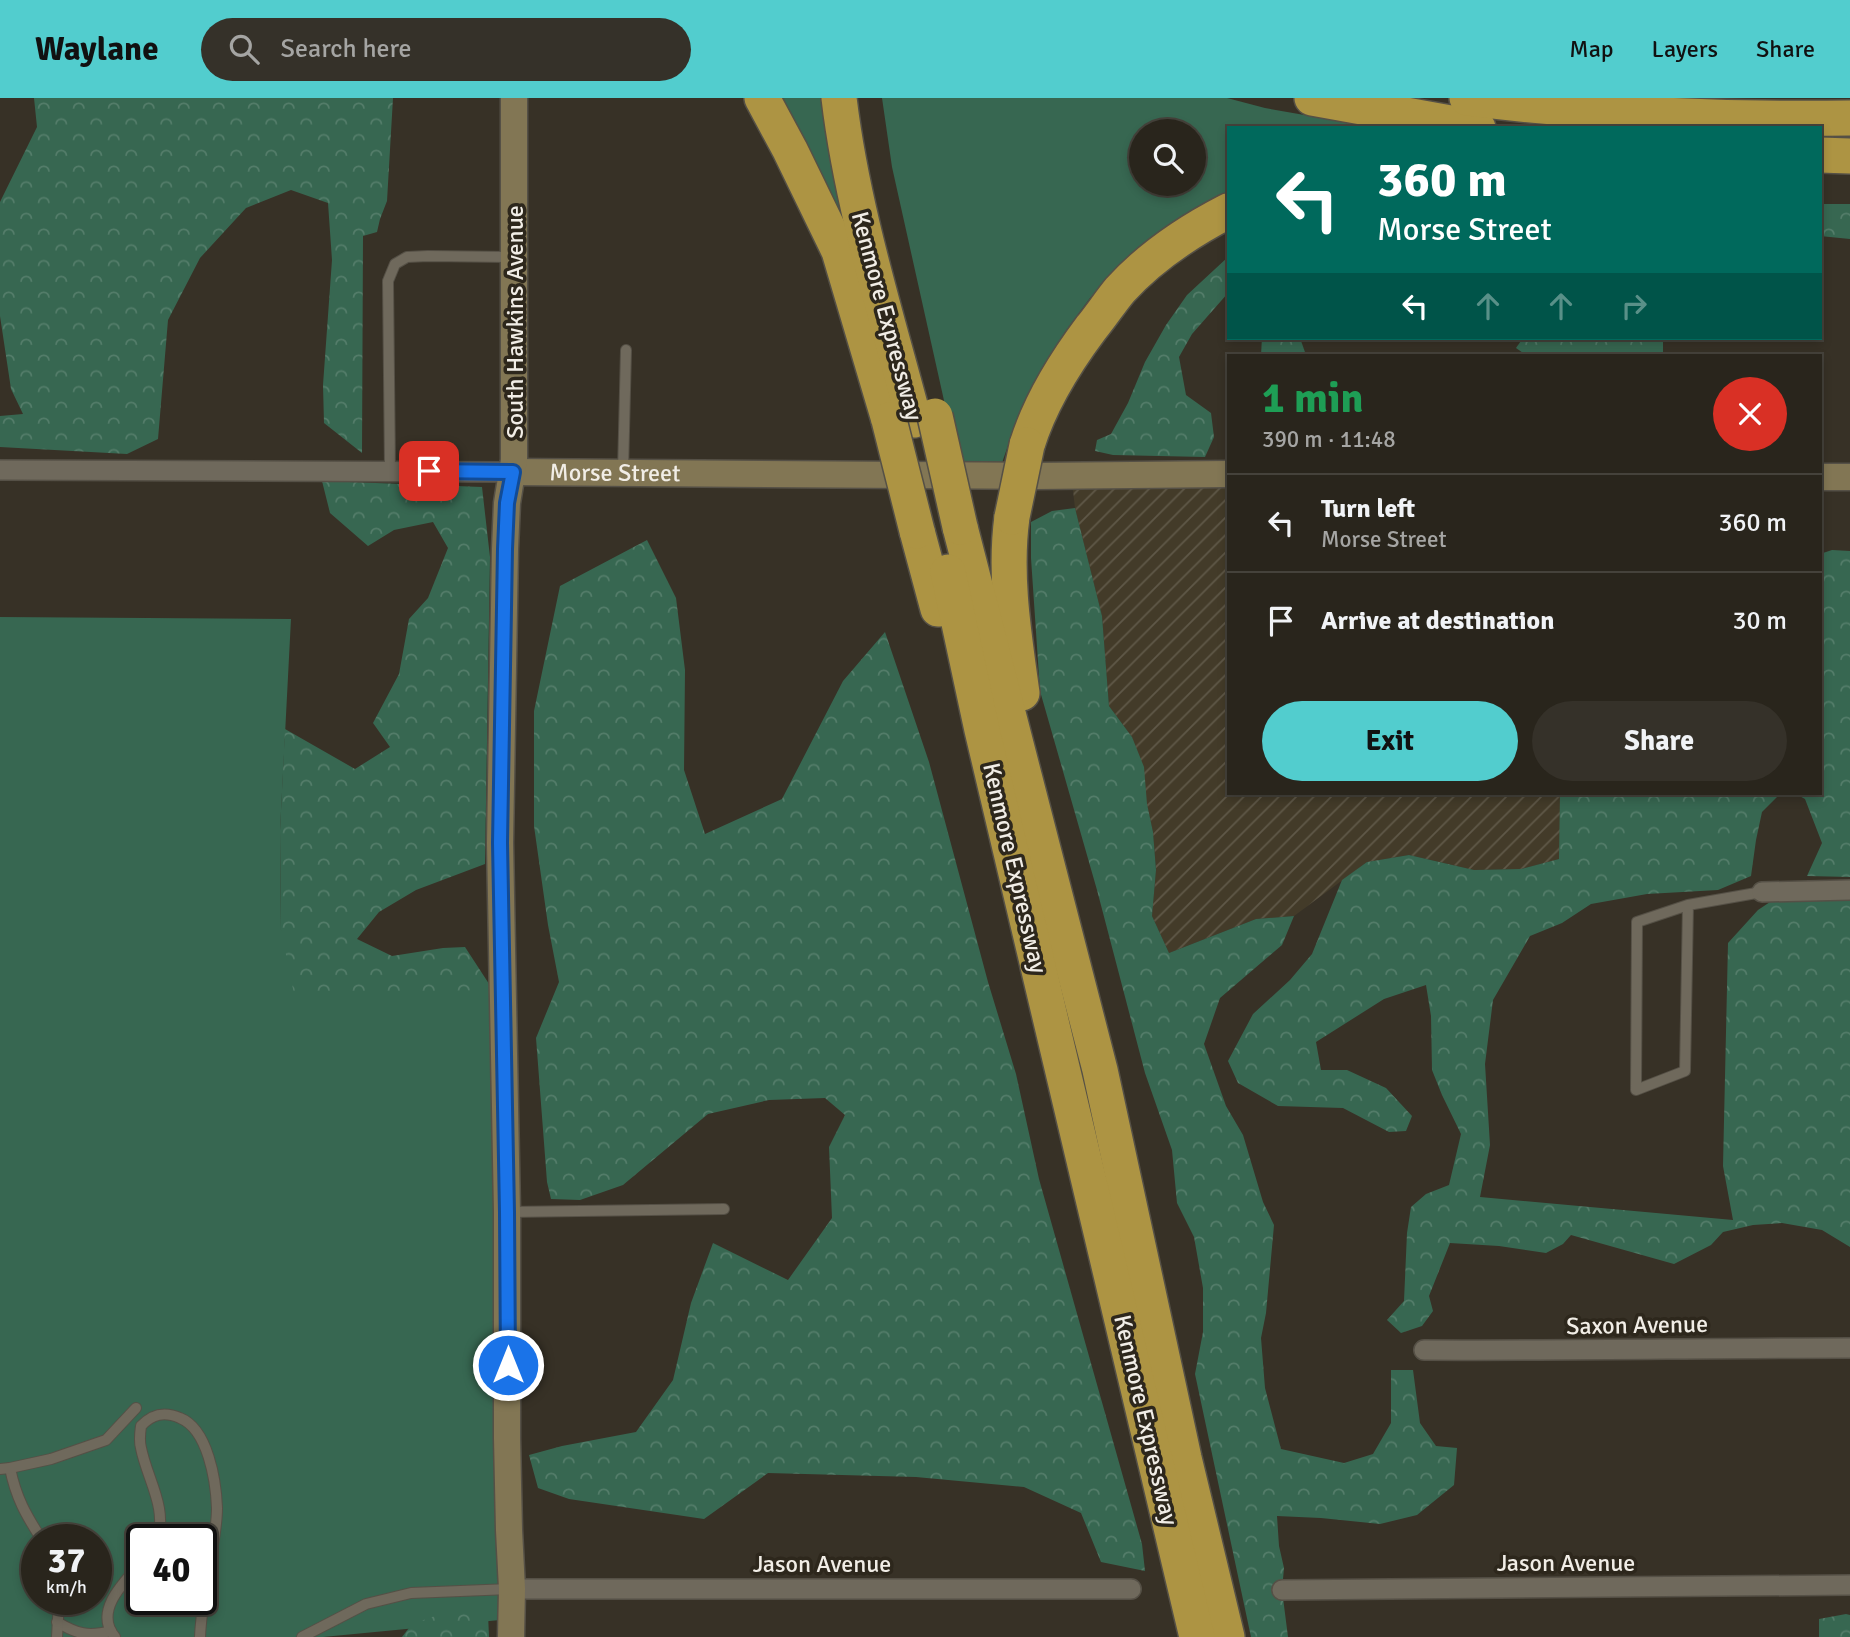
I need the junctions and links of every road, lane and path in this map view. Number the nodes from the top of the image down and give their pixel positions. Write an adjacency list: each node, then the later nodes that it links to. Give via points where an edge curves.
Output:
1 (514, 98): 12 (street, South Hawkins Avenue)
2 (762, 98): 14 (highway, via 839,251)
3 (839, 98): 14 (highway, Kenmore Expressway, via 856,199)
4 (862, 98): 14 (highway, via 896,265)
5 (1312, 98): 8 (highway)
6 (1467, 98): 7 (highway, via 1667,116)
7 (1850, 118)
8 (1467, 126)
9 (1822, 155): 10 (highway)
10 (1850, 156)
11 (1227, 212): 23 (highway, bridge, via 1167,249 1121,289 1060,372 1027,445 1009,543 1013,623)
12 (515, 257): 16 (lane, via 407,257 395,264 388,281); 17 (street, South Hawkins Avenue)
13 (626, 350): 18 (lane)
14 (913, 419): 22 (highway, bridge); 22 (highway, bridge)
15 (0, 470): 16 (street, Morse Street)
16 (390, 471): 17 (street, Morse Street)
17 (513, 472): 18 (street, Morse Street); 28 (street, South Hawkins Avenue, via 505,549 500,843)
18 (622, 473): 19 (street, Morse Street)
19 (1227, 474)
20 (1822, 477): 21 (street)
21 (1850, 477)
22 (939, 530): 23 (highway); 49 (highway, Kenmore Expressway, via 989,804 1046,1000)
23 (1045, 859): 50 (highway, Kenmore Expressway, via 1100,1070)
24 (1850, 890): 25 (street)
25 (1762, 892): 26 (lane)
26 (1688, 905): 26 (lane, via 1685,1071 1636,1090 1637,922)
27 (724, 1209): 28 (lane)
28 (507, 1212): 38 (street, South Hawkins Avenue)
29 (1850, 1348): 30 (street, Saxon Avenue)
30 (1424, 1350)
31 (135, 1408): 32 (lane, via 106,1440)
32 (5, 1469): 33 (lane)
33 (32, 1524)
34 (160, 1524): 35 (lane, via 140,1439 141,1426 150,1416 163,1414 188,1421 202,1438 212,1468)
35 (216, 1524)
36 (126, 1582): 44 (lane, via 111,1600 107,1618)
37 (1850, 1585): 40 (street, Jason Avenue)
38 (512, 1589): 39 (street, Jason Avenue); 47 (lane, via 411,1593 366,1604); 48 (street, South Hawkins Avenue)
39 (1131, 1589)
40 (1282, 1590)
41 (58, 1615): 43 (lane)
42 (202, 1615): 46 (lane)
43 (57, 1622): 44 (lane, via 84,1635); 45 (lane)
44 (113, 1634)
45 (57, 1637)
46 (200, 1637)
47 (302, 1637)
48 (511, 1637)
49 (1197, 1637)
50 (1227, 1637)

